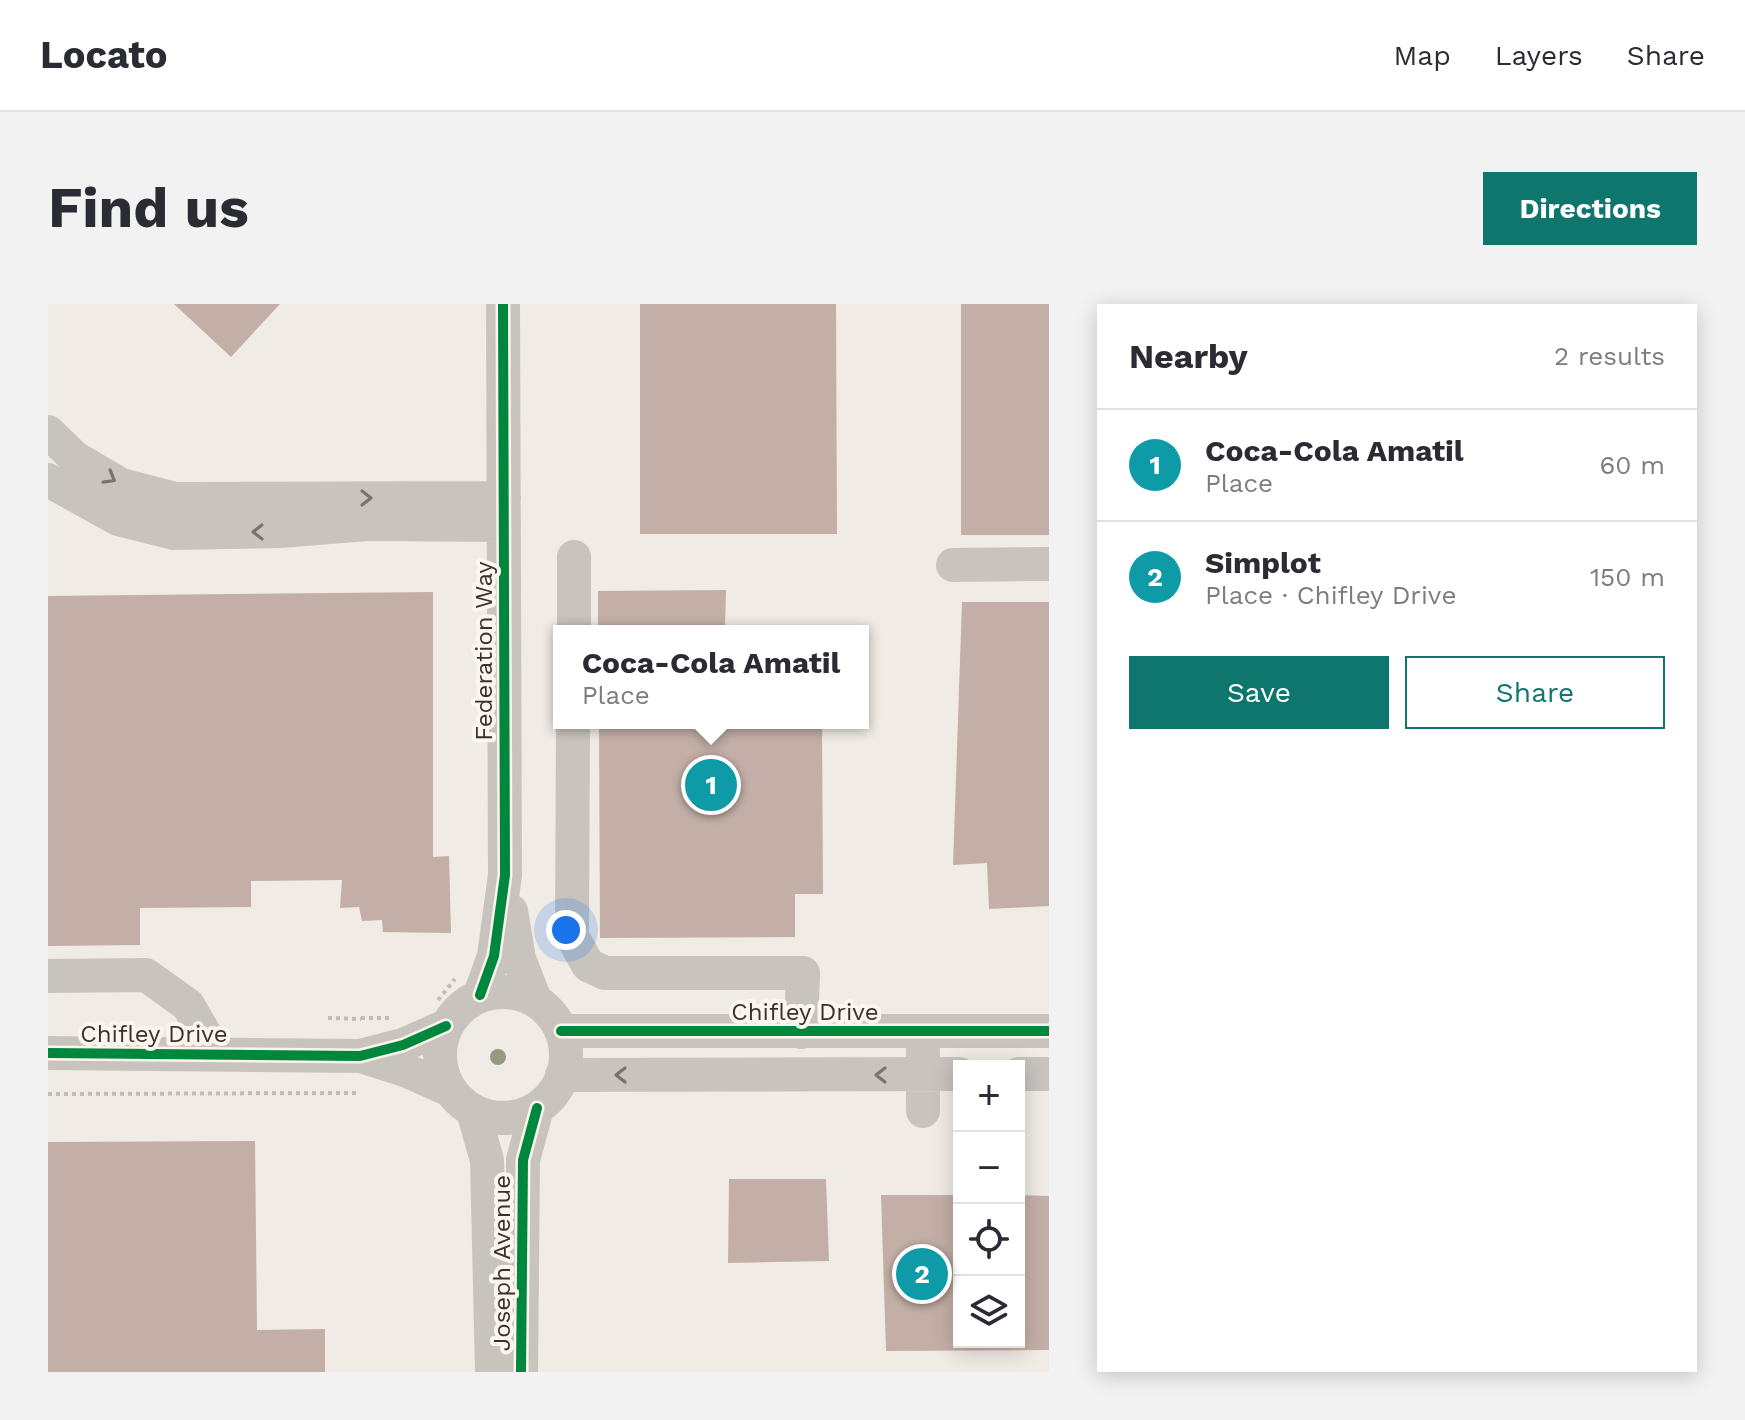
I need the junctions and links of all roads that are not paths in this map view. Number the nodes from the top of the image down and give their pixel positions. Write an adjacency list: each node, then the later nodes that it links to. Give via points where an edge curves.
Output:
1 (503, 304): 4 (street, Federation Way)
2 (48, 432): 4 (street, one-way to 4, via 75,458 121,485 175,499)
3 (48, 480): 4 (street, one-way to 3, via 280,531 174,533 118,519)
4 (504, 511): 10 (street, Federation Way)
5 (574, 557): 8 (street)
6 (1049, 564): 7 (street)
7 (953, 565)
8 (574, 625)
9 (573, 729): 17 (street, via 572,936 588,965 605,973 803,973)
10 (505, 875): 12 (street, Federation Way, via 494,956); 13 (street, Federation Way, via 519,959)
11 (48, 976): 20 (street, via 146,975 188,1005)
12 (469, 985): 13 (street); 14 (street, via 466,1003 455,1013)
13 (535, 1000): 15 (street)
14 (438, 1016): 21 (street, Chifley Drive, via 403,1045); 27 (street, via 441,1070)
15 (561, 1031): 17 (street, Chifley Drive); 26 (street, via 566,1061)
16 (1049, 1031): 18 (street, Chifley Drive)
17 (801, 1032): 18 (street, Chifley Drive)
18 (924, 1032): 22 (street)
19 (48, 1053): 20 (street, Chifley Drive)
20 (216, 1054): 21 (street, Chifley Drive)
21 (360, 1056): 27 (street, Chifley Drive, via 405,1070)
22 (923, 1074): 23 (street); 26 (street, one-way to 26); 29 (street)
23 (953, 1074)
24 (1025, 1074): 25 (street)
25 (1049, 1074)
26 (562, 1075): 28 (street)
27 (461, 1100): 28 (street, via 489,1117 522,1115); 30 (street, Joseph Avenue, via 487,1160)
28 (537, 1108): 31 (street, Joseph Avenue, via 523,1160)
29 (923, 1111)
30 (492, 1372)
31 (521, 1372)

